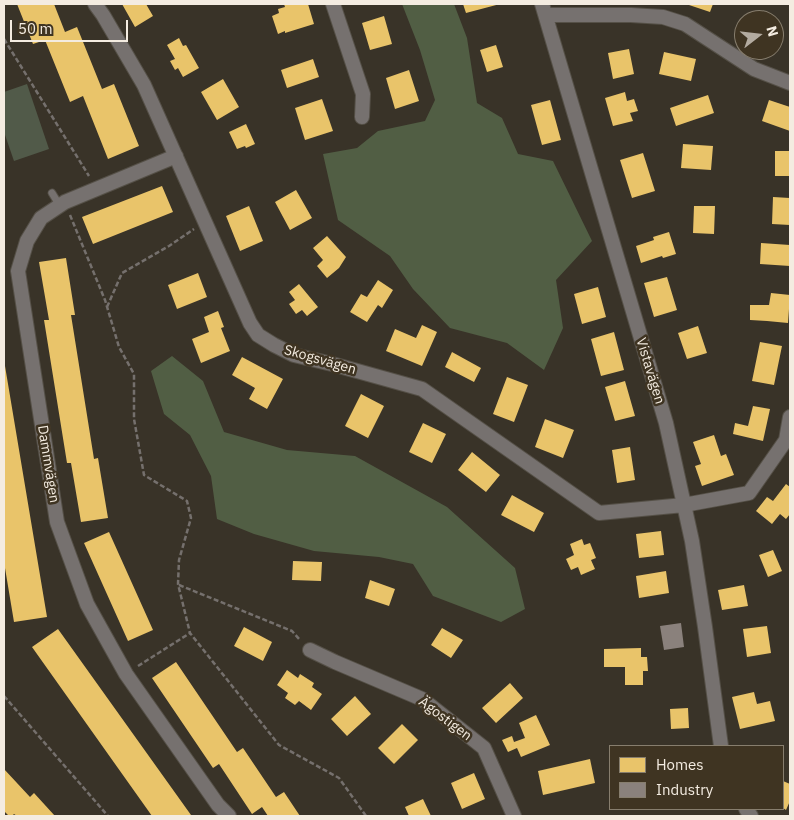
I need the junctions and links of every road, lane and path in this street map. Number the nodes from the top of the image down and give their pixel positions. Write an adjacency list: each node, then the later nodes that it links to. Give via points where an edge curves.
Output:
1 (94, 4): 7 (street, Skogsvägen, via 144,85)
2 (333, 4): 6 (street, via 363,94)
3 (544, 10): 5 (street, via 663,17 686,24 754,69); 15 (street, Vistavägen, via 666,423)
4 (4, 39): 8 (path)
5 (790, 83)
6 (362, 117)
7 (176, 156): 8 (street, Dammvägen); 11 (street, Skogsvägen)
8 (97, 189): 10 (street, Dammvägen)
9 (52, 193): 10 (lane)
10 (62, 204): 12 (path); 19 (street, Dammvägen, via 41,218 27,241 18,271 57,522 86,604)
11 (205, 221): 12 (path, via 122,273); 15 (street, Skogsvägen, via 250,323 258,335 274,346 294,355 422,389 599,514)
12 (107, 307): 16 (path, via 119,348 134,374 134,419 144,475 187,501 191,518 179,560)
13 (790, 417): 14 (street)
14 (788, 440): 15 (street, Skogsvägen, via 749,493)
15 (684, 505): 21 (street, Vistavägen, via 705,627)
16 (178, 584): 17 (path); 18 (path, via 292,632)
17 (190, 633): 19 (path); 24 (path, via 279,745 339,778)
18 (310, 650): 25 (street, Ägostigen, via 422,699 484,748)
19 (126, 674): 23 (street, Dammvägen)
20 (4, 696): 22 (path)
21 (720, 745)
22 (108, 816)
23 (229, 816)
24 (366, 816)
25 (514, 816)

